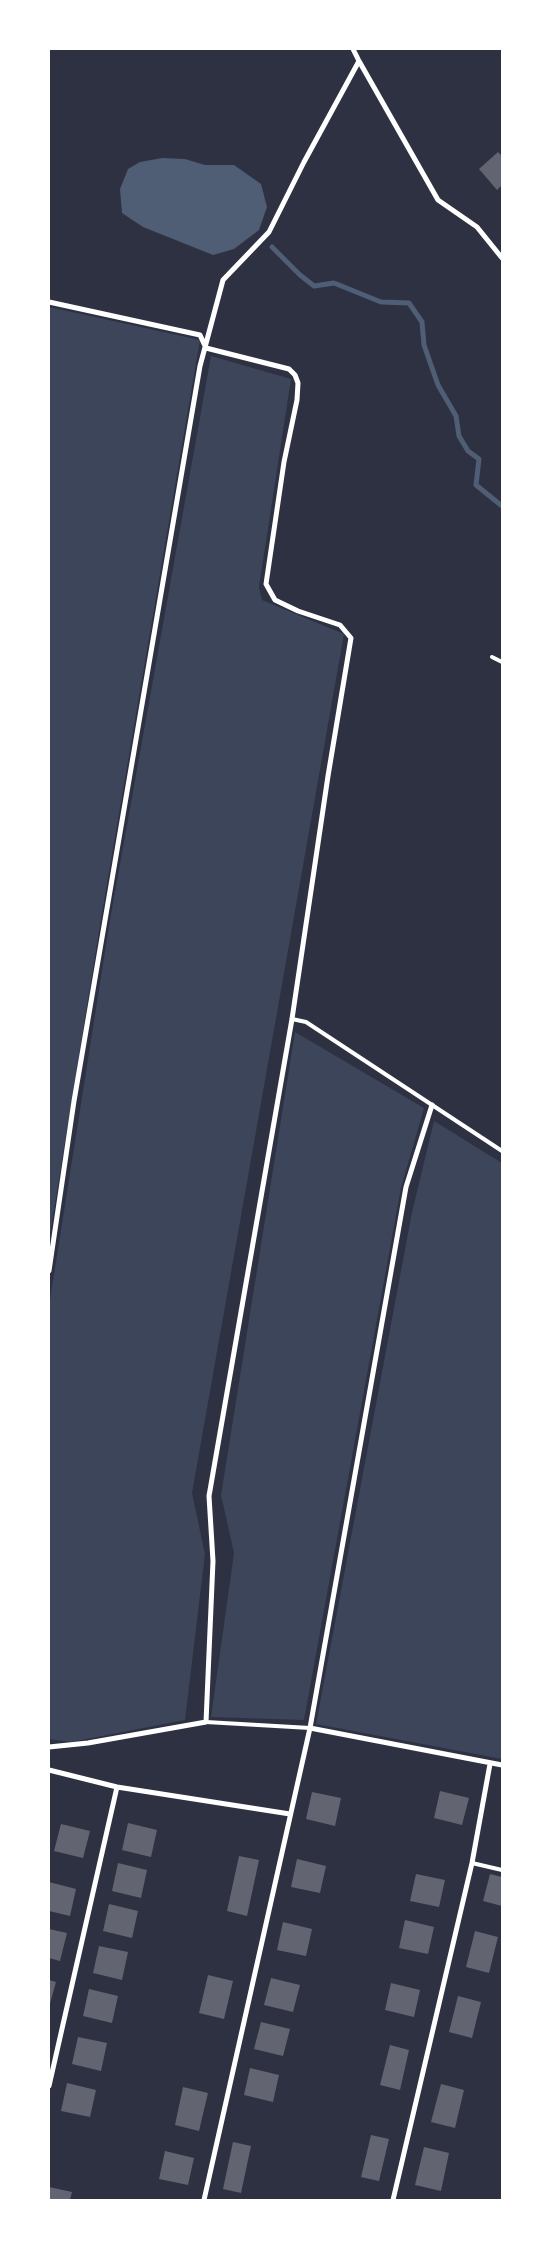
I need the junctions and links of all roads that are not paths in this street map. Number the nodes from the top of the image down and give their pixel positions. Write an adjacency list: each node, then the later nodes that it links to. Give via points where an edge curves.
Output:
1 (353, 49): 2 (street)
2 (359, 61): 3 (street, via 438,200 477,227); 5 (street, via 269,232 223,280)
3 (502, 258)
4 (49, 302): 5 (street, via 200,335)
5 (206, 348): 8 (street, via 288,369 295,375 297,400 284,462 266,584 275,600 340,625 351,638); 11 (street, via 200,366 74,1102)
6 (492, 657): 7 (lane)
7 (502, 662)
8 (292, 1019): 9 (lane, via 306,1022); 12 (street, via 209,1496 214,1561)
9 (432, 1105): 10 (lane); 13 (street, via 406,1187)
10 (502, 1151)
11 (49, 1271)
12 (206, 1722): 13 (lane); 14 (street)
13 (310, 1728): 15 (street); 19 (street)
14 (49, 1747)
15 (490, 1764): 16 (street); 20 (street)
16 (502, 1765)
17 (49, 1770): 18 (street)
18 (117, 1787): 19 (street); 22 (street)
19 (290, 1814): 23 (street)
20 (472, 1863): 21 (lane); 24 (street)
21 (502, 1870)
22 (49, 2086)
23 (204, 2200)
24 (393, 2200)

